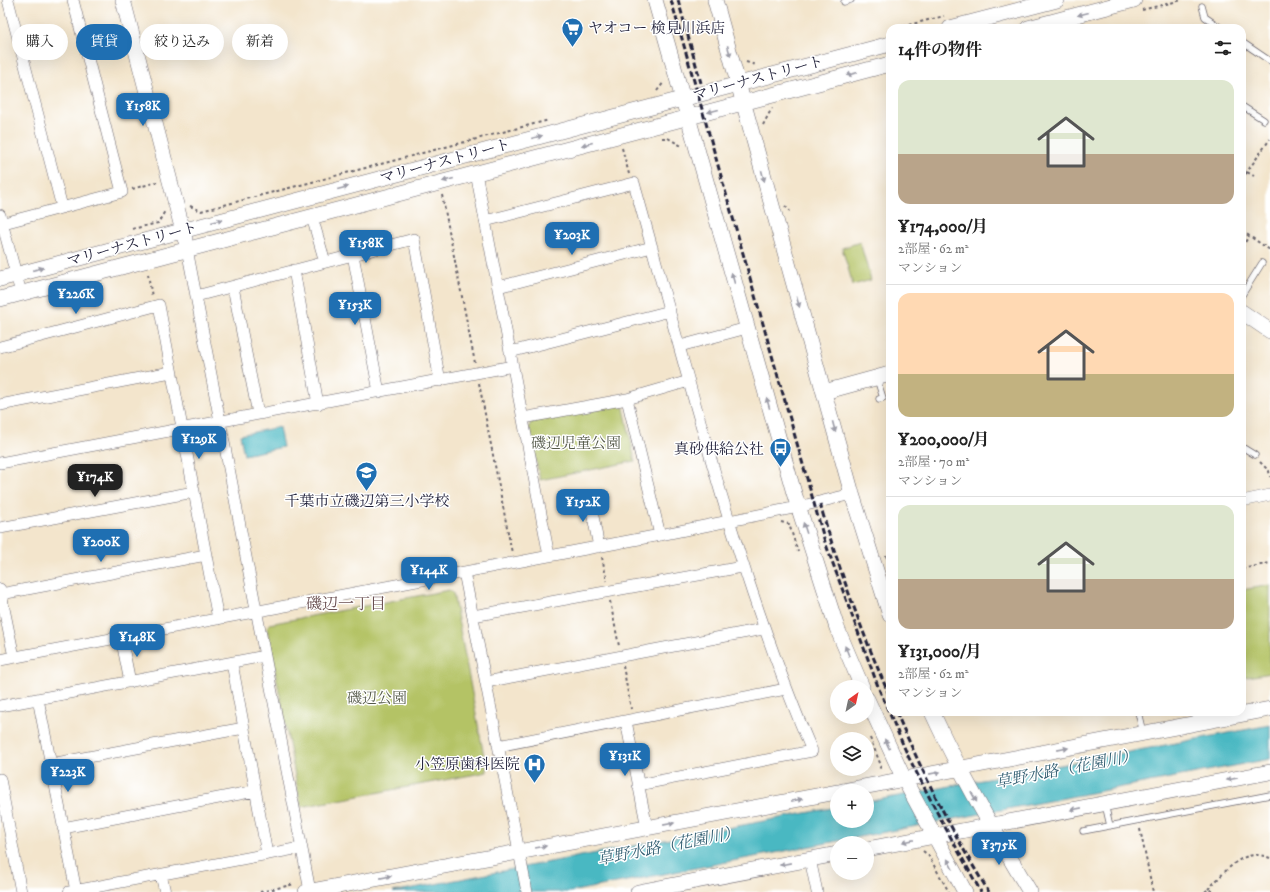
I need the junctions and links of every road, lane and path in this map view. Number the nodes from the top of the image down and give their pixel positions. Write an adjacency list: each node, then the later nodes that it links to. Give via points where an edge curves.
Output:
1 (8, 0): 40 (street)
2 (73, 0): 37 (street)
3 (124, 0): 45 (street)
4 (655, 0): 22 (street)
5 (714, 0): 20 (street, one-way to 20)
6 (851, 0): 8 (lane)
7 (1057, 0): 12 (street)
8 (844, 2)
9 (1102, 4): 11 (street); 13 (street, one-way to 13)
10 (1202, 6): 14 (lane, via 1205,17)
11 (1139, 8)
12 (965, 24)
13 (1040, 24)
14 (1215, 24)
15 (886, 45): 20 (street, マリーナストリート)
16 (1246, 45): 17 (lane)
17 (1270, 61)
18 (886, 65): 23 (street, マリーナストリート, one-way to 23)
19 (665, 78): 21 (path, via 661,88)
20 (738, 84): 22 (street, マリーナストリート); 23 (street)
21 (651, 93)
22 (683, 98): 26 (street); 45 (street, マリーナストリート, one-way to 22)
23 (743, 103): 26 (street, マリーナストリート, one-way to 26); 79 (street, one-way to 79)
24 (777, 106): 29 (path, via 772,108 763,123)
25 (1246, 109): 28 (lane)
26 (688, 118): 33 (street, マリーナストリート, one-way to 33); 68 (street, one-way to 26)
27 (552, 119): 38 (path, via 201,211 189,206)
28 (1264, 120)
29 (763, 129)
30 (1270, 139): 32 (path)
31 (622, 148): 36 (path)
32 (1247, 172): 34 (path)
33 (476, 173): 42 (street, マリーナストリート, one-way to 42); 43 (street)
34 (1254, 176)
35 (158, 182): 37 (path)
36 (631, 183): 43 (street); 49 (street, via 634,183)
37 (122, 192): 40 (street)
38 (187, 201)
39 (783, 202): 41 (path)
40 (62, 207): 44 (street)
41 (790, 211)
42 (312, 217): 50 (street, マリーナストリート); 53 (street)
43 (485, 220): 60 (street)
44 (1, 221): 57 (street)
45 (183, 230): 50 (street); 57 (street, マリーナストリート, one-way to 45)
46 (1246, 234): 47 (path)
47 (1249, 236): 48 (path); 51 (path)
48 (1246, 241)
49 (652, 247): 60 (street); 66 (street)
50 (187, 249): 62 (street, マリーナストリート); 63 (street)
51 (1270, 250)
52 (353, 255): 53 (street); 76 (street, via 414,239); 78 (street)
53 (325, 262): 55 (street)
54 (1262, 263): 61 (lane)
55 (294, 270): 59 (street); 82 (street)
56 (148, 272): 65 (path)
57 (16, 274): 58 (street, マリーナストリート); 62 (street)
58 (0, 279)
59 (233, 287): 63 (street); 84 (street)
60 (498, 287): 72 (street)
61 (1246, 289)
62 (21, 294): 64 (street, マリーナストリート)
63 (196, 296): 86 (street)
64 (0, 299)
65 (154, 307): 71 (street); 74 (street, via 159,305)
66 (670, 311): 70 (street); 72 (street)
67 (1246, 317): 69 (street)
68 (747, 328): 70 (street); 97 (street, one-way to 68)
69 (1270, 331)
70 (680, 346): 77 (street)
71 (0, 347)
72 (510, 352): 73 (street)
73 (513, 366): 76 (street); 85 (street)
74 (171, 372): 83 (street); 87 (street)
75 (883, 376): 79 (street); 80 (lane, via 881,399)
76 (440, 381): 78 (street)
77 (689, 381): 81 (street); 98 (street)
78 (379, 392): 82 (street)
79 (824, 392): 93 (street, one-way to 93)
80 (886, 397)
81 (627, 399): 85 (street); 101 (street)
82 (318, 404): 84 (street)
83 (0, 406)
84 (258, 414): 86 (street)
85 (523, 418): 107 (street)
86 (220, 422): 87 (street); 115 (street)
87 (182, 429): 90 (street); 92 (street)
88 (1246, 450): 89 (lane)
89 (1254, 455): 91 (path, via 1264,465)
90 (0, 463)
91 (1270, 477)
92 (194, 492): 100 (street); 105 (street)
93 (852, 494): 97 (street); 114 (street)
94 (1270, 495): 96 (street)
95 (589, 496): 102 (street)
96 (1246, 500)
97 (798, 507): 98 (street); 125 (street, one-way to 97, via 837,628)
98 (729, 521): 101 (street); 109 (street)
99 (775, 523): 104 (path, via 788,524)
100 (0, 528)
101 (660, 535): 102 (street)
102 (600, 552): 107 (street); 113 (path)
103 (885, 552): 106 (path)
104 (798, 553)
105 (206, 555): 112 (street); 117 (street)
106 (886, 555)
107 (549, 556): 111 (street)
108 (1270, 563): 110 (path)
109 (742, 567): 113 (street); 118 (street)
110 (1246, 568)
111 (464, 572): 115 (street); 116 (street)
112 (0, 591): 122 (street)
113 (608, 591): 116 (street); 121 (path)
114 (886, 602)
115 (257, 612): 117 (street); 120 (street)
116 (473, 616): 127 (street)
117 (218, 619): 119 (street)
118 (763, 628): 121 (street); 128 (street)
119 (121, 637): 122 (street); 126 (street)
120 (265, 656): 124 (street); 161 (street)
121 (621, 656): 127 (street); 137 (path)
122 (14, 657): 123 (street)
123 (0, 660)
124 (232, 663): 126 (street); 138 (street)
125 (859, 680)
126 (130, 682): 129 (street)
127 (486, 682): 141 (street)
128 (786, 689): 137 (street); 148 (street, via 812,751)
129 (38, 699): 130 (street); 142 (street)
130 (0, 706)
131 (1270, 709): 133 (street)
132 (874, 713): 147 (street, one-way to 132)
133 (1246, 714)
134 (934, 716): 143 (street)
135 (1139, 716): 140 (lane)
136 (1234, 716): 140 (street)
137 (629, 720): 141 (street); 148 (street)
138 (244, 728): 142 (street); 150 (street)
139 (867, 731): 145 (path, via 881,766)
140 (1143, 734): 143 (street, one-way to 140)
141 (498, 746): 164 (street)
142 (51, 764): 157 (street)
143 (959, 769): 147 (street, one-way to 143); 155 (street, one-way to 155)
144 (1270, 772): 153 (street, one-way to 153)
145 (875, 775)
146 (0, 779): 174 (street)
147 (904, 779): 149 (street); 160 (street)
148 (638, 785): 158 (street)
149 (874, 785)
150 (255, 791): 157 (street); 165 (street)
151 (830, 793): 158 (street, one-way to 151)
152 (1270, 796): 154 (lane)
153 (1105, 803): 155 (street, one-way to 155); 156 (lane)
154 (1139, 820): 156 (lane); 183 (path)
155 (990, 825): 160 (street); 182 (street)
156 (1110, 826): 159 (lane)
157 (63, 828): 173 (street)
158 (646, 828): 164 (street, one-way to 158)
159 (1083, 831)
160 (935, 836): 162 (street, one-way to 162); 181 (street, one-way to 160)
161 (300, 848): 165 (street); 170 (street)
162 (874, 848)
163 (921, 849): 180 (path, via 928,855)
164 (520, 851): 170 (street, one-way to 164); 177 (street)
165 (267, 854): 169 (street)
166 (830, 856): 168 (street)
167 (1270, 858): 172 (path, via 1259,855 1241,857)
168 (810, 860): 171 (street, one-way to 171); 179 (street)
169 (161, 875): 173 (street); 175 (street)
170 (305, 888): 176 (path, via 293,886)
171 (687, 888): 178 (street)
172 (1208, 889): 184 (path); 185 (path)
173 (72, 891)
174 (21, 892)
175 (165, 892)
176 (260, 892)
177 (527, 892)
178 (638, 892)
179 (817, 892)
180 (949, 892)
181 (965, 892)
182 (1030, 892)
183 (1153, 892)
184 (1205, 892)
185 (1214, 892)

